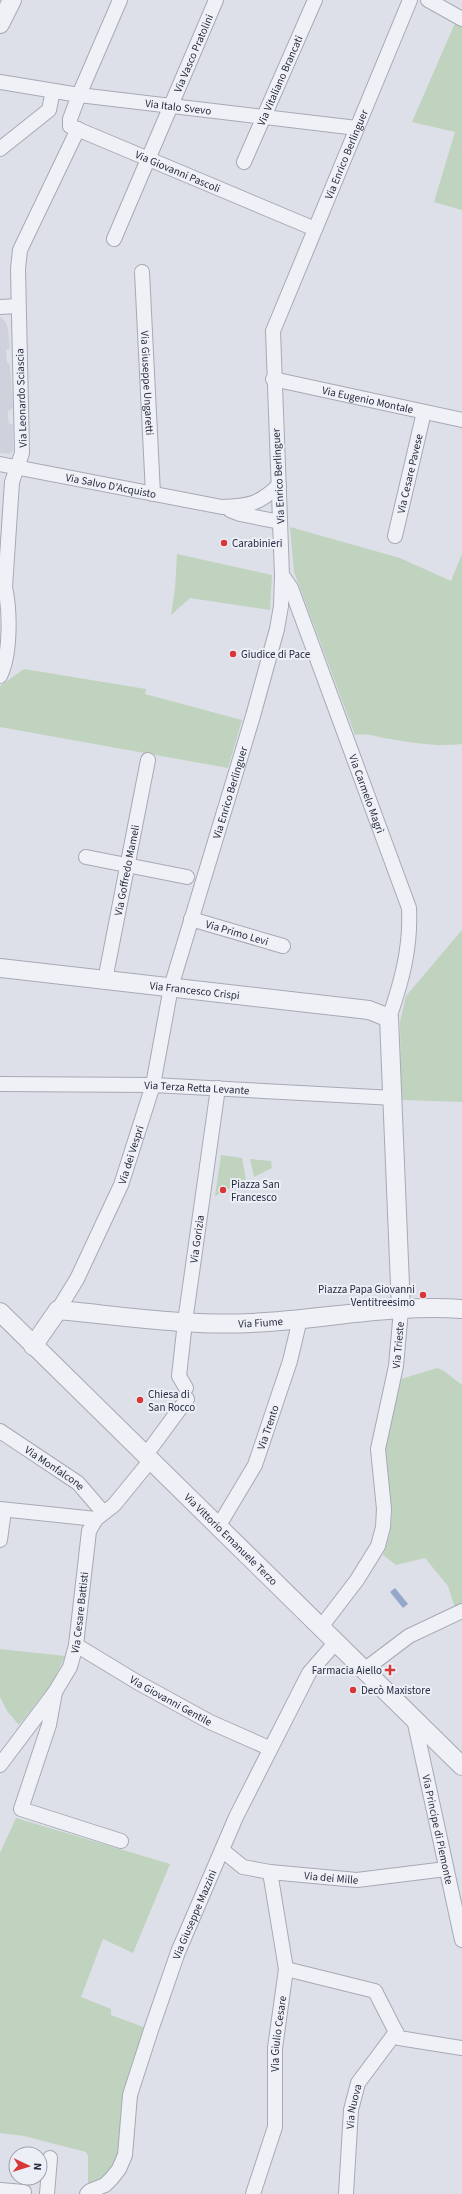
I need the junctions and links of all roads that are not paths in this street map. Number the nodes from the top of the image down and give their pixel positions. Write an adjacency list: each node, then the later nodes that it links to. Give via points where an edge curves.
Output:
1 (12, 0): 8 (street)
2 (120, 0): 11 (street)
3 (216, 0): 12 (street, Via Vasco Pratolini)
4 (315, 0): 13 (street, Via Vitaliano Brancati)
5 (410, 0): 14 (street, Via Enrico Berlinguer)
6 (428, 0): 7 (street)
7 (462, 19)
8 (0, 24)
9 (0, 82): 10 (street, Via Italo Svevo)
10 (53, 91): 11 (street, Via Italo Svevo); 16 (street, via 49,110)
11 (79, 95): 12 (street, Via Italo Svevo); 15 (street, via 70,119 70,126)
12 (170, 106): 13 (street, Via Italo Svevo); 17 (street, Via Vasco Pratolini)
13 (264, 116): 14 (street, Via Italo Svevo); 18 (street, Via Vitaliano Brancati)
14 (357, 128): 19 (street, Via Enrico Berlinguer)
15 (78, 129): 17 (street, Via Giovanni Pascoli); 22 (street, Via Leonardo Sciascia, via 20,250)
16 (0, 149)
17 (147, 159): 19 (street, Via Giovanni Pascoli); 20 (street, Via Vasco Pratolini)
18 (244, 162)
19 (315, 229): 24 (street, Via Enrico Berlinguer, via 273,331)
20 (114, 239)
21 (142, 272): 30 (street, Via Giuseppe Ungaretti)
22 (18, 306): 23 (street); 28 (street, Via Leonardo Sciascia, via 22,453)
23 (0, 307)
24 (273, 379): 25 (street, Via Eugenio Montale); 29 (street, Via Enrico Berlinguer)
25 (424, 412): 26 (street, Via Eugenio Montale); 33 (street, Via Cesare Pavese)
26 (462, 420)
27 (0, 464): 28 (street, Via Salvo D'Acquisto)
28 (18, 468): 30 (street, Via Salvo D'Acquisto); 35 (street, Via Leonardo Sciascia, via 12,482 5,587 9,604 5,664)
29 (279, 485): 31 (street, via 266,498 255,504); 32 (street, Via Enrico Berlinguer)
30 (153, 494): 31 (street, Via Salvo D'Acquisto)
31 (222, 506): 32 (street, via 240,514)
32 (280, 522): 34 (street, Via Enrico Berlinguer)
33 (395, 536)
34 (282, 575): 40 (street, Via Enrico Berlinguer, via 277,629); 45 (street, Via Carmelo Magrì, via 291,588 409,908 408,950 401,983)
35 (0, 676)
36 (148, 760): 38 (street, Via Goffredo Mameli)
37 (86, 857): 38 (street)
38 (128, 865): 39 (street); 43 (street, Via Goffredo Mameli)
39 (187, 876)
40 (191, 919): 41 (street, Via Primo Levi); 44 (street, Via Enrico Berlinguer)
41 (284, 946)
42 (0, 968): 43 (street, Via Francesco Crispi)
43 (105, 980): 44 (street, Via Francesco Crispi)
44 (171, 987): 45 (street, Via Francesco Crispi, via 369,1010); 47 (street, Via dei Vespri)
45 (389, 1018): 49 (street, Via Trieste)
46 (0, 1084): 47 (street, Via Terza Retta Levante)
47 (153, 1085): 48 (street, Via Terza Retta Levante); 51 (street, Via dei Vespri, via 121,1184 77,1279)
48 (218, 1088): 49 (street, Via Terza Retta Levante); 55 (street, Via Gorizia)
49 (394, 1098): 52 (street, Via Trieste)
50 (462, 1309): 52 (street, Via Fiume, via 444,1307)
51 (58, 1310): 55 (street, Via Fiume); 56 (street)
52 (401, 1310): 54 (street, Via Fiume); 64 (street, Via Trieste, via 396,1366 378,1448 384,1509 383,1527 378,1546 357,1580)
53 (0, 1312): 56 (street, Via Vittorio Emanuele Terzo)
54 (300, 1319): 55 (street, Via Fiume, via 250,1323); 61 (street, Via Trento, via 290,1361 255,1466)
55 (185, 1322): 58 (street, Via Gorizia, via 179,1376 187,1393)
56 (33, 1346): 58 (street, Via Vittorio Emanuele Terzo)
57 (0, 1431): 60 (street, Via Monfalcone, via 78,1483)
58 (147, 1459): 60 (street, Via Cesare Battisti, via 114,1505); 61 (street, Via Vittorio Emanuele Terzo)
59 (2, 1509): 60 (street); 62 (street)
60 (100, 1516): 66 (street, Via Cesare Battisti, via 89,1531)
61 (218, 1527): 64 (street, Via Vittorio Emanuele Terzo)
62 (0, 1540)
63 (462, 1611): 67 (street, via 409,1636)
64 (321, 1627): 65 (street, Via Vittorio Emanuele Terzo)
65 (336, 1642): 67 (street, Via Vittorio Emanuele Terzo); 70 (street, Via Giuseppe Mazzini, via 309,1673)
66 (76, 1645): 68 (street, Via Cesare Battisti, via 70,1667); 70 (street, Via Giovanni Gentile, via 210,1722)
67 (364, 1670): 69 (street, Via Vittorio Emanuele Terzo)
68 (55, 1692): 71 (street, Via Cesare Battisti); 73 (street, via 49,1725 21,1809)
69 (414, 1720): 72 (street, Via Vittorio Emanuele Terzo); 75 (street, Via Principe di Piemonte)
70 (269, 1748): 74 (street, Via Giuseppe Mazzini)
71 (0, 1766)
72 (462, 1766)
73 (121, 1841)
74 (222, 1850): 76 (street, Via dei Mille, via 243,1867); 85 (street, Via Giuseppe Mazzini, via 178,1952 130,2095 125,2155 112,2178 105,2185)
75 (446, 1869): 76 (street, Via dei Mille, via 357,1880); 77 (street, Via Principe di Piemonte)
76 (270, 1872): 78 (street, Via Giulio Cesare)
77 (462, 1940)
78 (286, 1969): 79 (street, via 375,1991); 86 (street, Via Giulio Cesare, via 275,2048 275,2127)
79 (396, 2032): 80 (street, via 399,2038); 87 (street, Via Nuova, via 358,2083 351,2110)
80 (462, 2048)
81 (50, 2158): 84 (street)
82 (0, 2190): 83 (street)
83 (24, 2192)
84 (47, 2194)
85 (87, 2194)
86 (253, 2194)
87 (346, 2194)

